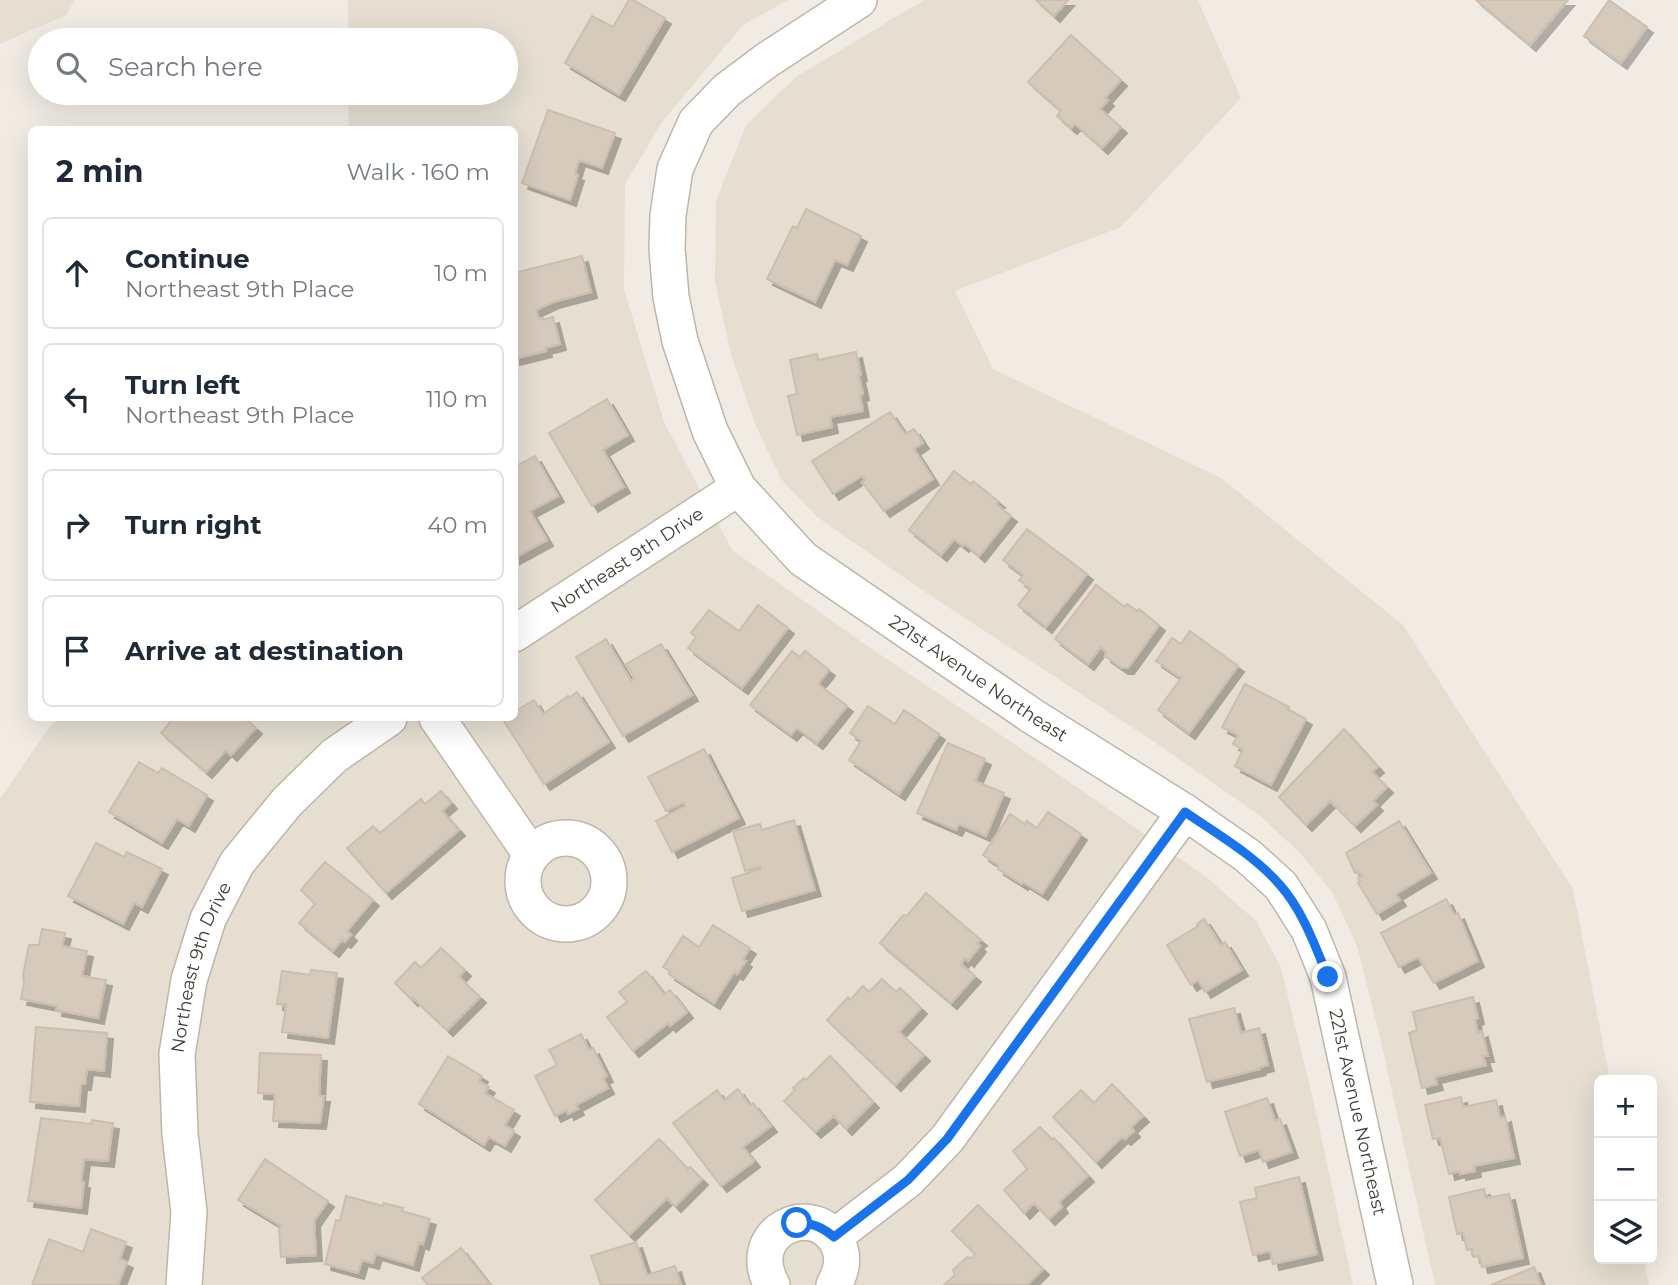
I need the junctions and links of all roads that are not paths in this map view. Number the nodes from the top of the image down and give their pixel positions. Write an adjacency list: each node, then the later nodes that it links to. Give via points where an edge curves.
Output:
1 (859, 0): 2 (street, 221st Avenue Northeast, via 727,90 696,122 675,169 668,215 671,298 680,341 710,430)
2 (738, 488): 3 (street, Northeast 9th Drive); 6 (street, 221st Avenue Northeast, via 803,559 1032,716)
3 (518, 631)
4 (385, 721): 9 (street, Northeast 9th Drive, via 334,756 287,802 237,863 208,919 189,980 177,1054 189,1212)
5 (439, 721): 7 (street)
6 (1185, 812): 8 (street, via 947,1139 908,1180); 12 (street, 221st Avenue Northeast, via 1248,856 1281,886 1309,930 1328,977)
7 (533, 853)
8 (834, 1237): 10 (street, via 811,1223 797,1223 774,1235 764,1259); 11 (street, via 842,1263)
9 (184, 1285)
10 (772, 1285)
11 (834, 1285)
12 (1395, 1285)

